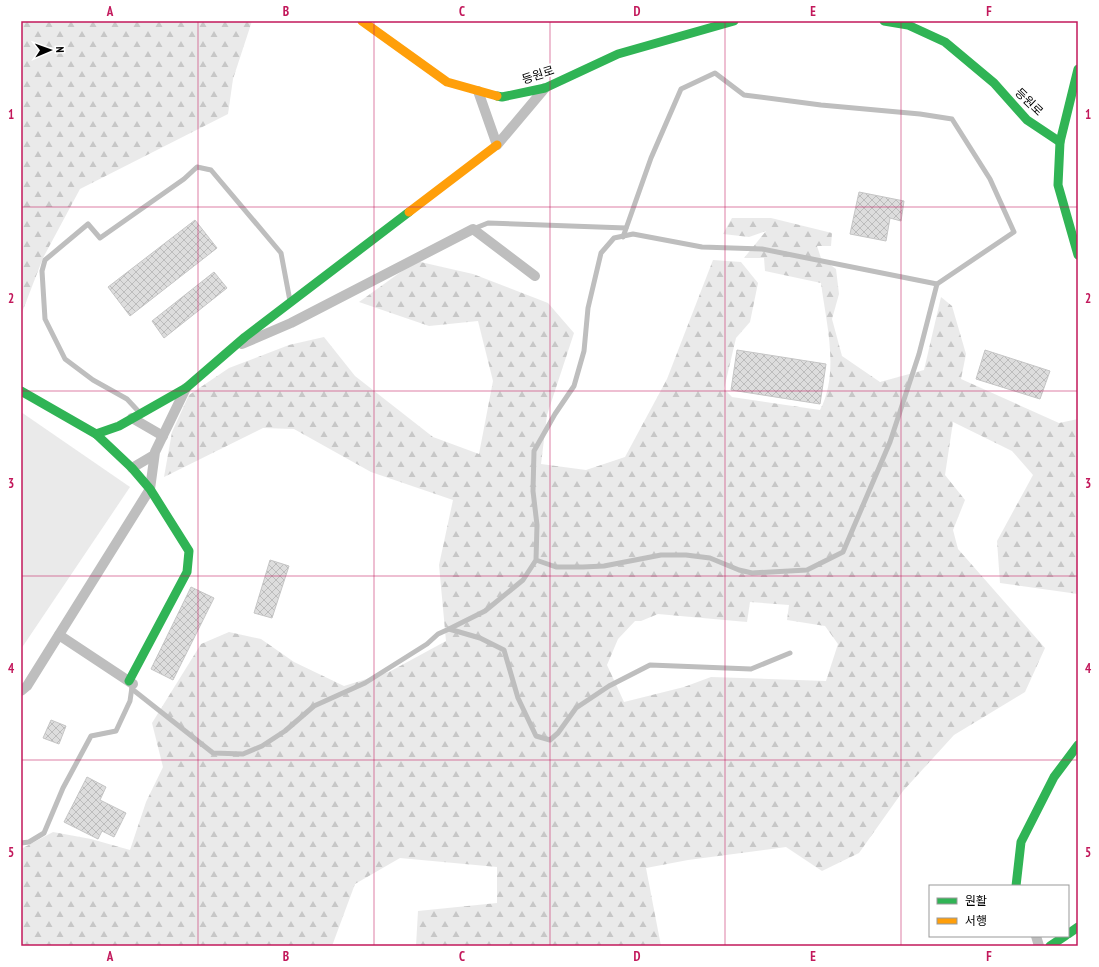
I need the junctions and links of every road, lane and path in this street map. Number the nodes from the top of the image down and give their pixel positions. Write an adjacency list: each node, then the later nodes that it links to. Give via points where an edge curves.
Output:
1 (362, 21): 6 (street, 등원로, via 447,82)
2 (734, 21): 5 (street, 등원로, via 618,54)
3 (884, 21): 7 (street, 등원로, via 908,25 945,42 994,83 1027,120)
4 (1078, 69): 7 (street)
5 (545, 88): 6 (street, 등원로, via 502,97); 8 (street)
6 (478, 90): 8 (street)
7 (1060, 142): 12 (street, via 1058,185)
8 (497, 145): 15 (street)
9 (626, 228): 10 (lane, via 488,223); 11 (lane); 14 (lane, via 651,158 680,89 715,74 744,95 952,118 990,179 1014,232)
10 (474, 229): 13 (street); 16 (street, via 291,323)
11 (623, 237): 14 (lane, via 633,234 702,247 762,249); 25 (lane, via 614,238 601,253 588,308 584,351 574,386 534,451)
12 (1078, 255)
13 (535, 276)
14 (937, 284): 25 (lane, via 919,354 890,442 843,552 806,570 752,573 710,558 686,555 661,555 604,566 583,567 556,567)
15 (290, 303): 16 (street); 19 (lane, via 281,253 211,170 198,167 100,238 88,224 45,260 42,271 45,318 66,359 93,380 127,399)
16 (231, 349): 17 (street)
17 (186, 388): 19 (street); 21 (street)
18 (21, 391): 20 (street)
19 (136, 416): 20 (street, via 119,426); 21 (street)
20 (96, 434): 23 (street)
21 (162, 436): 22 (street)
22 (154, 455): 23 (street); 24 (street)
23 (132, 468): 24 (street)
24 (150, 489): 27 (street); 29 (street, via 189,551 187,572)
25 (536, 560): 26 (lane, via 523,580 485,610)
26 (449, 629): 28 (lane, via 480,638 504,650 518,698 536,736 550,740 576,708 609,686 650,665 751,668); 29 (lane, via 365,683 314,706 286,731 243,754 213,753)
27 (59, 635): 29 (street); 30 (street, via 27,686)
28 (790, 653)
29 (131, 684): 32 (lane, via 130,701 116,732 91,736 63,788 44,833)
30 (21, 691)
31 (1078, 745): 33 (street, via 1054,777 1020,842)
32 (21, 843)
33 (1016, 885)
34 (1078, 927): 35 (street)
35 (1069, 933)
36 (1064, 937): 37 (street)
37 (1050, 946)

